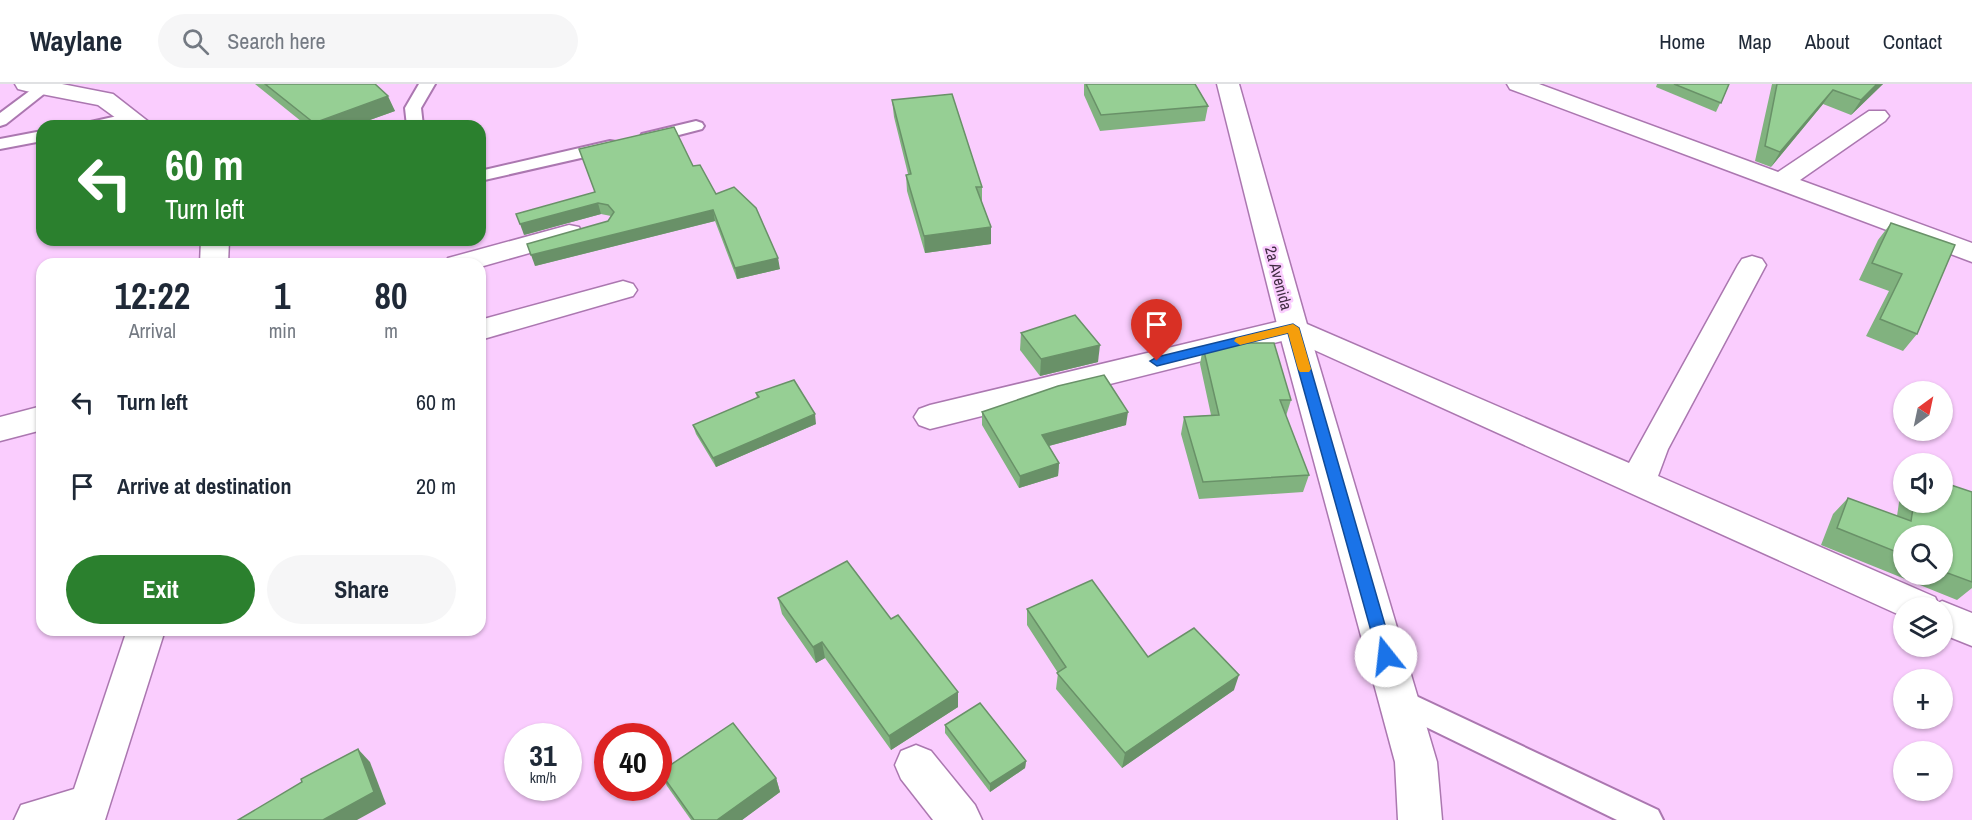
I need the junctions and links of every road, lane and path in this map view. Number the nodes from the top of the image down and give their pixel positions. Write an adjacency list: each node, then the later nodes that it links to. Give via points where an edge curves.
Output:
1 (427, 84): 7 (lane, via 413,108)
2 (1228, 84): 20 (street, 2a Avenida)
3 (1518, 84): 13 (street)
4 (37, 85): 6 (street, via 105,99); 8 (lane)
5 (1877, 116): 13 (street)
6 (134, 120)
7 (414, 120)
8 (0, 121)
9 (696, 126): 12 (lane)
10 (36, 137): 11 (lane)
11 (0, 144)
12 (486, 175)
13 (1782, 181): 15 (street)
14 (591, 227): 16 (street)
15 (1972, 253)
16 (480, 258)
17 (1752, 265): 24 (street, via 1652,449)
18 (623, 290): 19 (street)
19 (486, 328)
20 (1293, 328): 21 (street); 24 (street); 29 (street, 2a Avenida)
21 (930, 417)
22 (36, 420): 23 (street)
23 (0, 429)
24 (1639, 481): 25 (street)
25 (1897, 597)
26 (1953, 622): 27 (street)
27 (1972, 630)
28 (144, 636): 31 (street)
29 (1399, 700): 32 (street, 2a Avenida, via 1416,762); 35 (lane)
30 (916, 765): 34 (street)
31 (86, 812): 33 (street)
32 (1424, 817)
33 (36, 820)
34 (960, 820)
35 (1648, 820)

